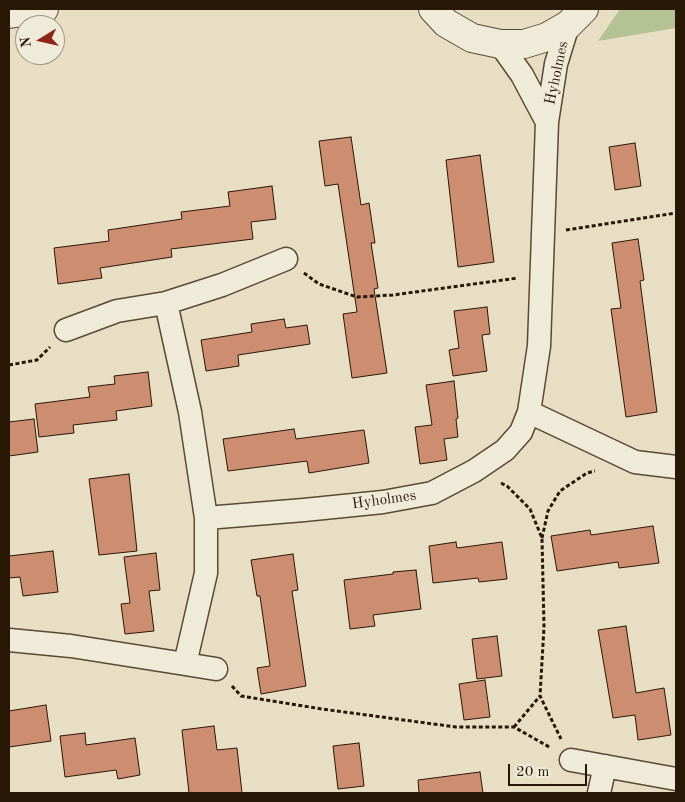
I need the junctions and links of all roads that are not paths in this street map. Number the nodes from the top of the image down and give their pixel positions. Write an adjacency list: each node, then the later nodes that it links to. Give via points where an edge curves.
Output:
1 (44, 9): 3 (street)
2 (433, 9): 5 (street, via 446,23 472,38)
3 (9, 14)
4 (576, 17): 5 (street, via 547,37 524,44); 6 (street, Hyholmes, via 556,64)
5 (500, 44): 6 (street, Hyholmes, via 522,75)
6 (546, 122): 10 (street, Hyholmes, via 539,346)
7 (286, 259): 8 (street)
8 (166, 303): 9 (street, via 117,311); 12 (street, via 190,412)
9 (66, 330)
10 (529, 412): 11 (street, via 636,462); 12 (street, Hyholmes, via 521,432 505,450 432,493 383,502)
11 (676, 468)
12 (206, 518): 14 (street, via 206,573)
13 (9, 640): 14 (street)
14 (184, 664): 15 (street)
15 (216, 669)
16 (571, 760): 17 (street)
17 (605, 766): 18 (street); 19 (street)
18 (676, 779)
19 (599, 793)

